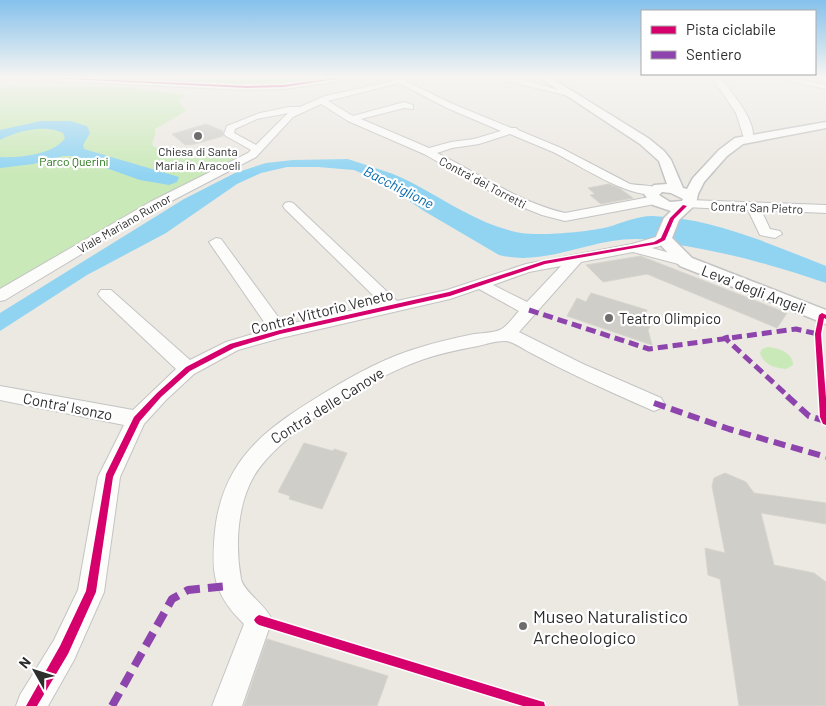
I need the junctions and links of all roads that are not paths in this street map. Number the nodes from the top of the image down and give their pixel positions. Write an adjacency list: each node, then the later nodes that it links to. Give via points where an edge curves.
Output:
1 (301, 109): 11 (street, Viale Mariano Rumor, via 290,115); 11 (street, via 265,115 230,128 229,134)
2 (338, 109): 7 (street, Contra' dei Torretti)
3 (385, 109): 7 (street)
4 (458, 109): 9 (street)
5 (591, 109): 13 (street, via 644,140 660,154 670,172)
6 (737, 109): 10 (street)
7 (351, 118): 12 (street, Contra' dei Torretti)
8 (823, 127): 10 (street)
9 (513, 130): 12 (street); 13 (street, via 626,186)
10 (754, 137): 13 (street, via 739,141 723,153 698,181)
11 (253, 151): 23 (street, Viale Mariano Rumor, via 154,204)
12 (428, 152): 13 (street, Contra' dei Torretti, via 530,207 550,214 565,217)
13 (673, 201): 15 (street, Contra' San Pietro); 19 (street)
14 (289, 206): 24 (street)
15 (754, 207): 16 (street, Contra' San Pietro); 17 (street, via 765,232)
16 (826, 209)
17 (775, 234)
18 (216, 242): 27 (street)
19 (661, 246): 20 (street, via 577,258); 26 (street, Leva' degli Angeli, via 686,262)
20 (551, 270): 21 (street, Contra' Vittorio Veneto); 25 (street)
21 (482, 284): 24 (street, Contra' Vittorio Veneto); 25 (street)
22 (106, 294): 29 (street)
23 (0, 296)
24 (393, 306): 27 (street, Contra' Vittorio Veneto)
25 (530, 310): 28 (street)
26 (824, 316)
27 (280, 332): 29 (street, Contra' Vittorio Veneto, via 232,346)
28 (508, 334): 31 (street); 34 (street, Contra' delle Canove, via 418,354 392,365 269,439 258,452 236,486 227,516 229,586 259,620)
29 (188, 369): 32 (street, Contra' Vittorio Veneto)
30 (0, 392): 32 (street, Contra' Isonzo)
31 (654, 403)
32 (137, 419): 33 (street, Contra' Vittorio Veneto, via 109,477 91,592 64,650)
33 (31, 706)
34 (226, 706)

